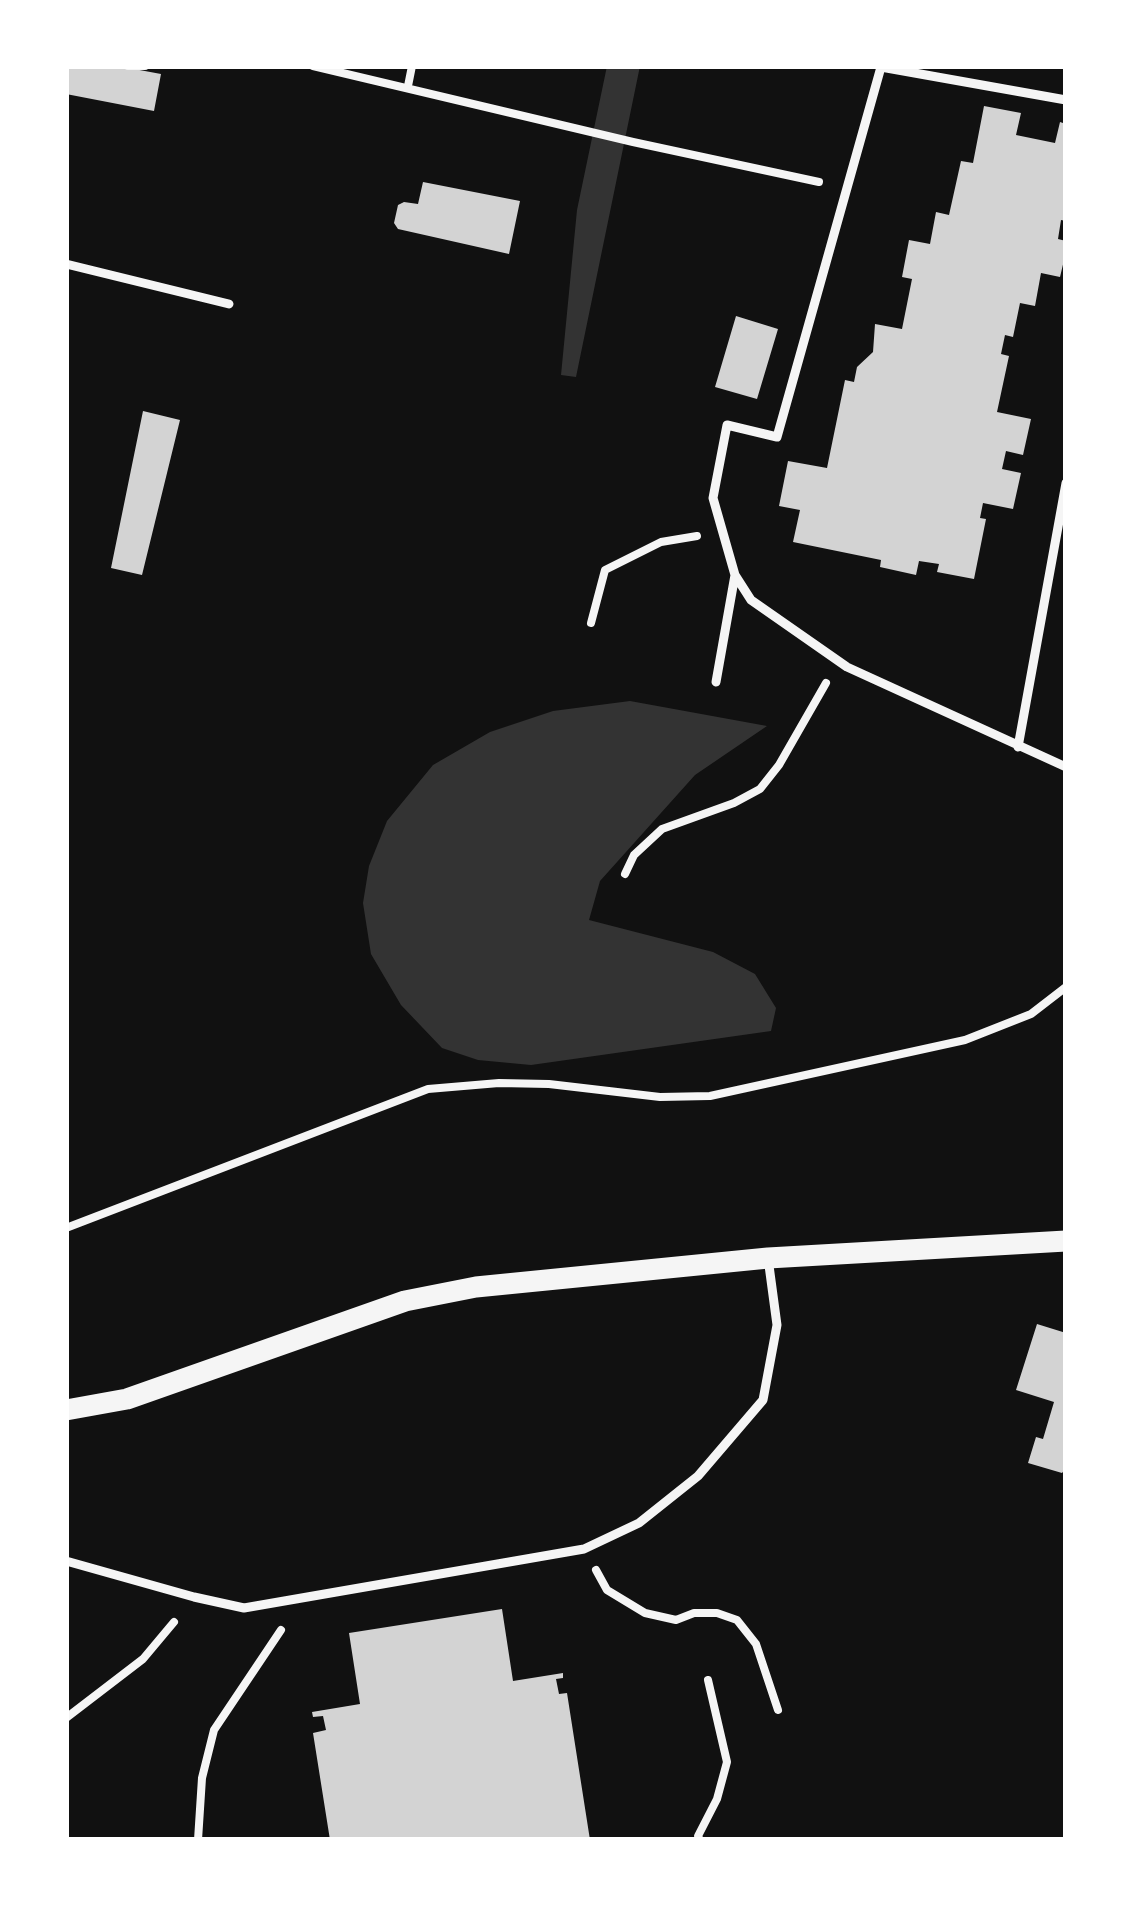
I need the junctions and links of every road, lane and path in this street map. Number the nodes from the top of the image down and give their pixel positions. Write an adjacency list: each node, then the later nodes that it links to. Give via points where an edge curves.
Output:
1 (128, 66): 2 (path)
2 (145, 66)
3 (313, 66): 5 (path)
4 (412, 66): 5 (path)
5 (408, 86): 7 (path)
6 (1066, 100): 7 (lane, via 881,67)
7 (844, 187): 11 (lane, via 777,436 727,425 713,498)
8 (66, 264): 9 (lane)
9 (230, 304)
10 (1066, 482): 15 (lane)
11 (735, 575): 12 (path, via 709,537 661,542 605,570); 13 (lane, via 751,600); 14 (lane)
12 (591, 623)
13 (838, 661): 15 (lane); 17 (path, via 760,789 662,829)
14 (716, 682)
15 (1018, 747): 16 (lane)
16 (1066, 767)
17 (625, 874)
18 (1066, 987): 19 (path, via 1031,1014 965,1040 710,1096 549,1084 428,1089)
19 (66, 1228)
20 (1066, 1241): 21 (street)
21 (768, 1258): 22 (street, via 405,1301 127,1399); 23 (lane, via 776,1325 763,1400 698,1476 639,1523)
22 (66, 1410)
23 (584, 1549): 26 (lane); 28 (path, via 607,1590 645,1613 737,1619 756,1644)
24 (66, 1561): 25 (lane)
25 (194, 1598): 26 (lane, via 244,1607); 29 (path, via 143,1658)
26 (284, 1600): 30 (path, via 282,1628 214,1730)
27 (708, 1680): 31 (path, via 727,1762)
28 (778, 1710)
29 (66, 1718)
30 (198, 1840)
31 (700, 1840)

